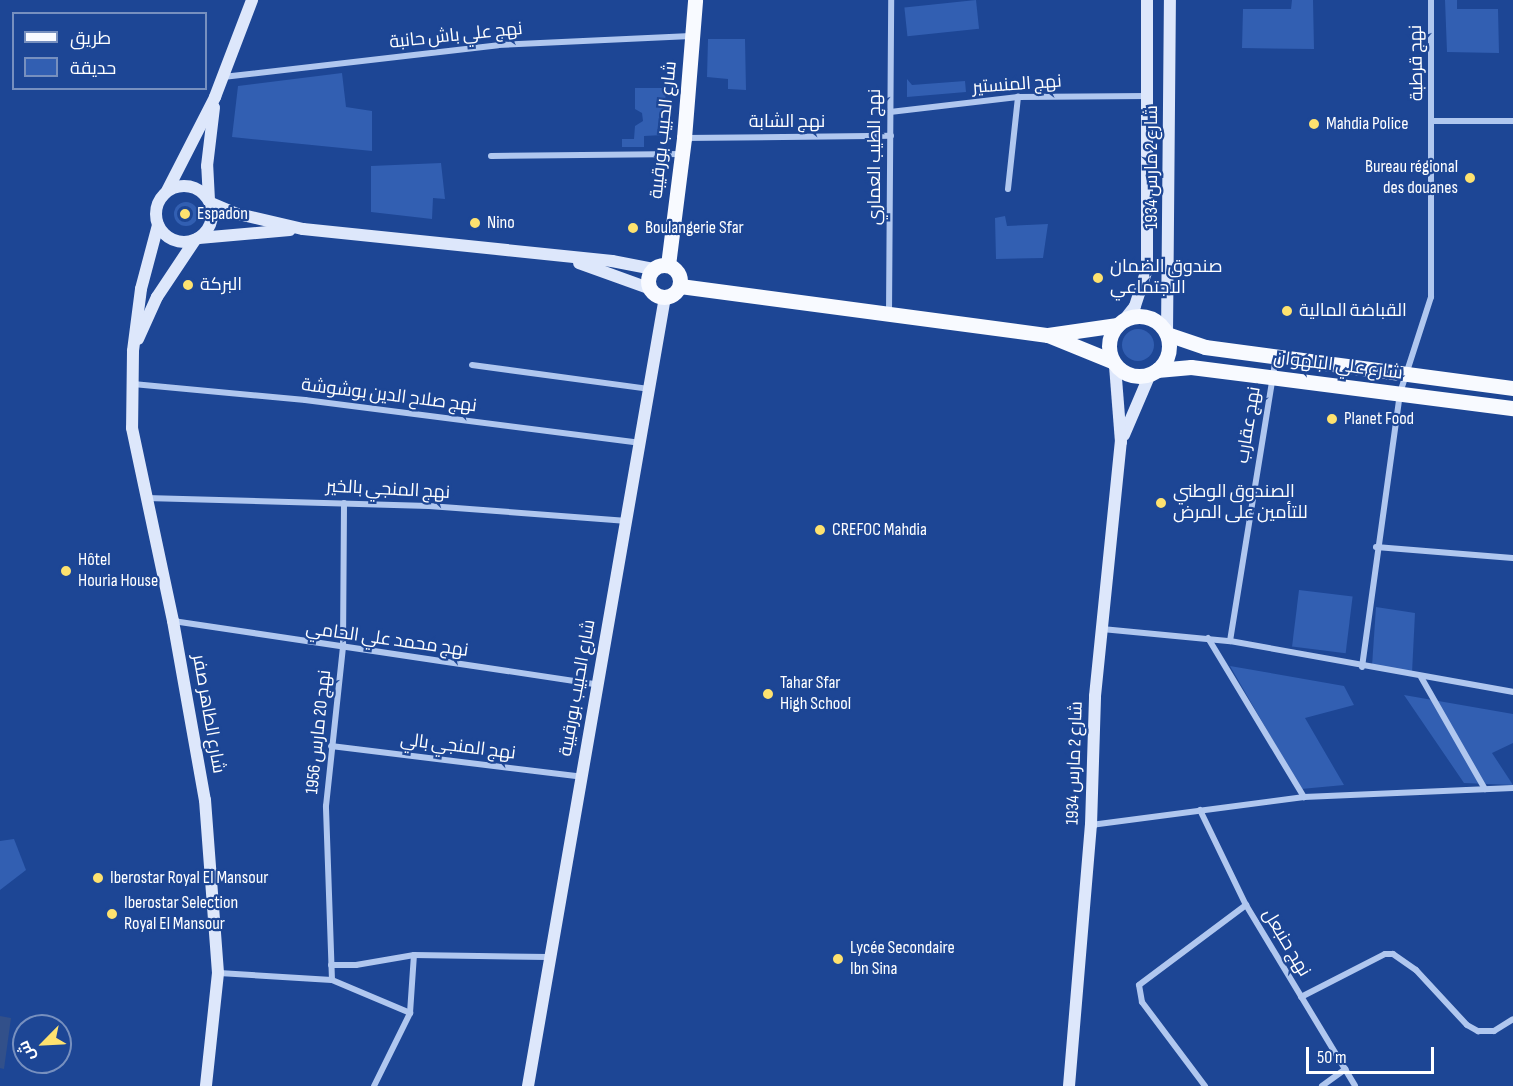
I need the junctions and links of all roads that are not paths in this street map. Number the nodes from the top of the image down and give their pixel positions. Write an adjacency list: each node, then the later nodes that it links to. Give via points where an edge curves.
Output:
1 (252, 0): 8 (main road)
2 (695, 0): 7 (main road, شارع الحبيب بورقيبة)
3 (891, 0): 12 (street, نهج الطيب العماري)
4 (1147, 0): 9 (main road, شارع 2 مارس 1934)
5 (1170, 0): 32 (main road, شارع 2 مارس 1934)
6 (1431, 0): 13 (street, نهج قرطبة)
7 (694, 36): 8 (street, نهج علي باش حانبة, via 498,45); 16 (main road, شارع الحبيب بورقيبة)
8 (222, 77): 10 (main road)
9 (1147, 96): 11 (street, نهج المنستير); 31 (main road, شارع 2 مارس 1934, via 1147,269 1135,306)
10 (215, 97): 20 (main road); 21 (main road, via 207,166)
11 (1018, 97): 12 (street, نهج المنستير); 19 (street)
12 (890, 112): 15 (street, نهج الطيب العماري)
13 (1432, 121): 14 (street); 39 (street, نهج قرطبة, via 1431,297)
14 (1513, 121)
15 (891, 136): 16 (street, نهج الشابة); 30 (street, نهج الطيب العماري)
16 (684, 138): 17 (main road, شارع الحبيب بورقيبة)
17 (682, 154): 18 (street); 26 (main road, شارع الحبيب بورقيبة)
18 (491, 156)
19 (1008, 189)
20 (167, 191): 21 (main road, via 190,186); 22 (main road, via 158,203)
21 (210, 201): 23 (main road, via 234,213); 24 (main road, via 212,219)
22 (158, 225): 24 (main road, via 174,240); 34 (main road, شارع الطاهر صفر, via 141,289)
23 (303, 229): 24 (main road); 25 (main road)
24 (197, 239): 34 (main road, شارع الطاهر صفر, via 157,297)
25 (569, 259): 26 (main road); 28 (main road)
26 (660, 267): 27 (main road, via 677,270); 28 (main road, via 648,279)
27 (680, 286): 29 (main road); 30 (main road)
28 (651, 289): 29 (main road)
29 (666, 297): 43 (main road, شارع الحبيب بورقيبة)
30 (889, 315): 33 (main road)
31 (1121, 322): 32 (main road, via 1134,316 1154,319); 33 (main road); 36 (main road, via 1109,342)
32 (1167, 334): 35 (main road, شارع علي البلهوان, via 1205,347); 38 (main road, via 1168,353)
33 (1048, 335): 36 (main road)
34 (133, 351): 41 (main road, شارع الطاهر صفر)
35 (1276, 356): 39 (main road, شارع علي البلهوان); 40 (street, نهج عقارب)
36 (1114, 363): 38 (main road, via 1131,375); 46 (main road, شارع 2 مارس 1934)
37 (472, 365): 43 (street)
38 (1154, 372): 40 (main road, شارع علي البلهوان, via 1191,367); 46 (main road, شارع 2 مارس 1934)
39 (1406, 375): 42 (main road, شارع علي البلهوان); 44 (street, نهج قرطبة)
40 (1272, 377): 44 (main road, شارع علي البلهوان); 56 (street, نهج عقارب)
41 (131, 384): 47 (street, نهج صلاح الدين بوشوشة, via 304,400); 48 (main road, شارع الطاهر صفر, via 132,428)
42 (1513, 388)
43 (651, 389): 47 (main road, شارع الحبيب بورقيبة)
44 (1400, 393): 45 (main road, شارع علي البلهوان); 51 (street, نهج قرطبة)
45 (1513, 408)
46 (1121, 442): 54 (main road, شارع 2 مارس 1934)
47 (642, 443): 50 (main road, شارع الحبيب بورقيبة)
48 (146, 498): 49 (street, نهج المنجي بالخير); 53 (main road, شارع الطاهر صفر)
49 (344, 502): 50 (street, نهج المنجي بالخير); 57 (street, نهج 20 مارس 1956)
50 (628, 521): 60 (main road, شارع الحبيب بورقيبة)
51 (1376, 547): 52 (street); 58 (street, نهج قرطبة)
52 (1513, 558)
53 (173, 621): 57 (street, نهج محمد علي الحامي); 73 (main road, شارع الطاهر صفر, via 206,800)
54 (1102, 629): 55 (street); 68 (main road, شارع 2 مارس 1934, via 1095,696)
55 (1208, 638): 56 (street); 66 (street)
56 (1230, 641): 58 (street)
57 (343, 648): 60 (street, نهج محمد علي الحامي); 62 (street, نهج 20 مارس 1956)
58 (1362, 667): 59 (street)
59 (1421, 677): 61 (street); 65 (street)
60 (598, 684): 63 (main road, شارع الحبيب بورقيبة)
61 (1513, 692)
62 (331, 746): 63 (street, نهج المنجي بالي); 72 (street, نهج 20 مارس 1956, via 326,806)
63 (582, 777): 71 (main road, شارع الحبيب بورقيبة)
64 (1513, 788): 65 (street)
65 (1485, 789): 66 (street)
66 (1304, 797): 67 (street)
67 (1200, 810): 68 (street); 69 (street, نهج حنبعل)
68 (1091, 825): 82 (main road, شارع 2 مارس 1934)
69 (1246, 905): 75 (street, نهج حنبعل); 83 (street, via 1139,985 1143,1002)
70 (414, 955): 71 (street); 72 (street); 76 (street)
71 (548, 957): 81 (main road, شارع الحبيب بورقيبة)
72 (331, 965): 74 (street, نهج 20 مارس 1956)
73 (218, 973): 74 (street); 79 (main road, شارع الطاهر صفر)
74 (332, 980): 76 (street)
75 (1301, 997): 77 (street, via 1385,954 1393,954 1416,970 1467,1025 1478,1031 1494,1031); 78 (street, نهج حنبعل)
76 (410, 1013): 80 (street)
77 (1513, 1019)
78 (1345, 1069): 84 (street); 85 (street, نهج حنبعل)
79 (206, 1086)
80 (374, 1086)
81 (528, 1086)
82 (1069, 1086)
83 (1205, 1086)
84 (1322, 1086)
85 (1355, 1086)

